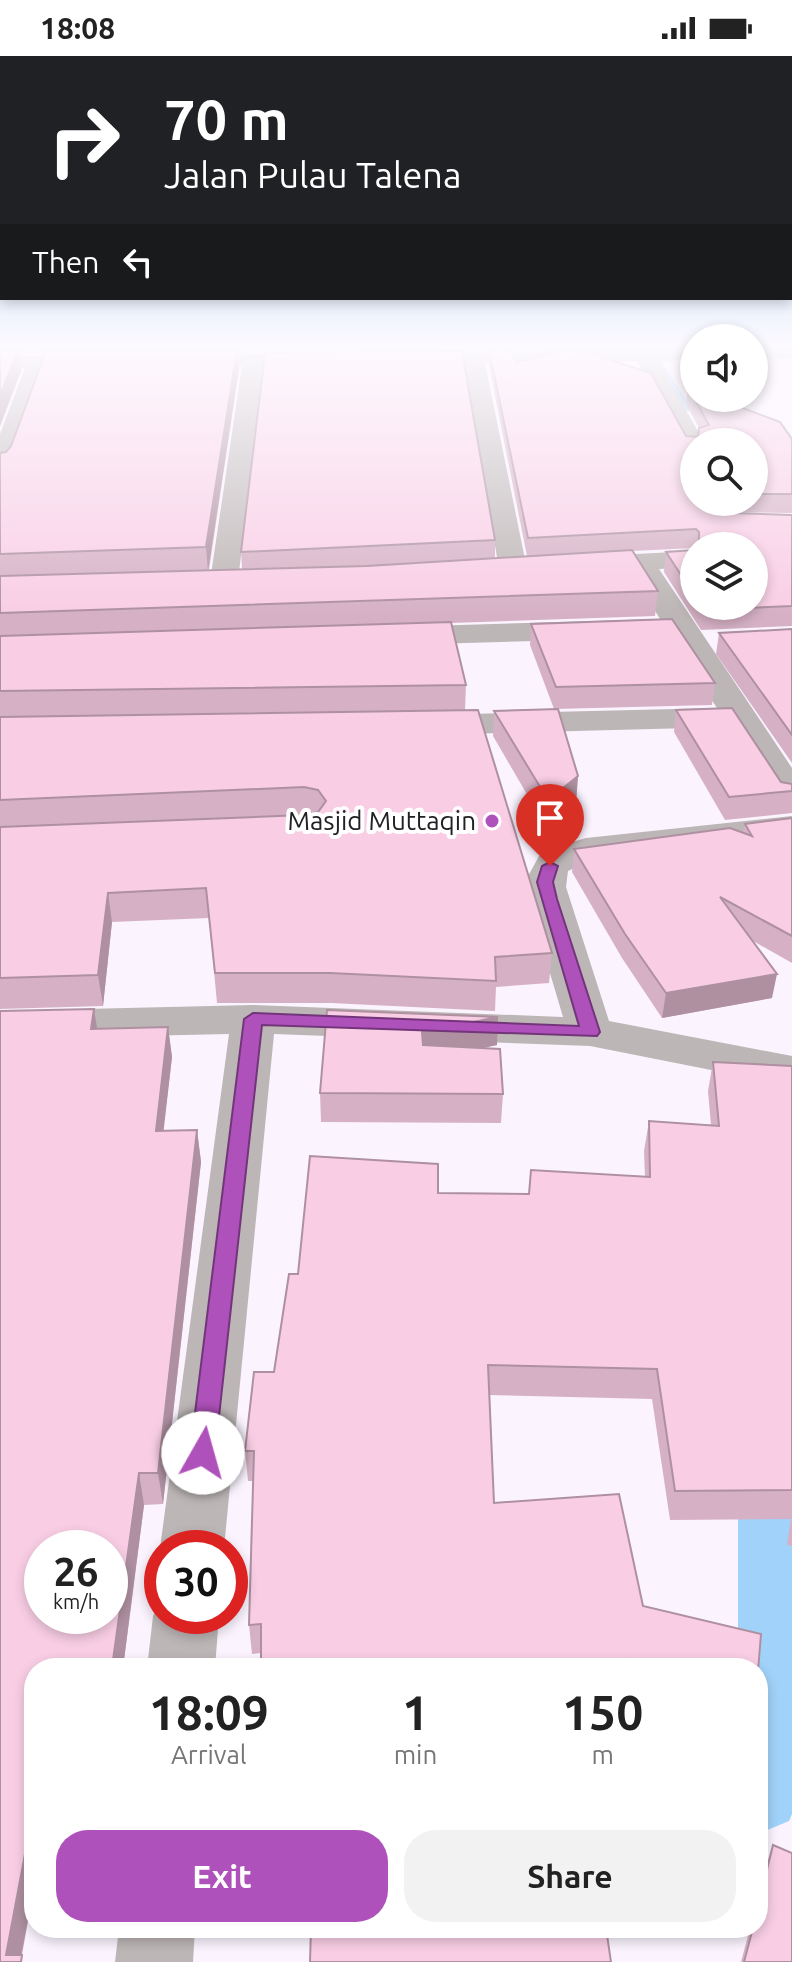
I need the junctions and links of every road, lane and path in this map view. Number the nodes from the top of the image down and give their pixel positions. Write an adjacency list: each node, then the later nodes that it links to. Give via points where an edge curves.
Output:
1 (11, 437): 4 (street)
2 (243, 437): 10 (street)
3 (488, 437): 7 (street)
4 (0, 466)
5 (680, 560): 6 (street)
6 (640, 562): 7 (street); 13 (street)
7 (513, 569): 8 (street)
8 (483, 570)
9 (256, 580): 10 (street)
10 (224, 581): 11 (street)
11 (195, 582)
12 (368, 637): 13 (street)
13 (695, 638): 15 (street)
14 (386, 726): 15 (street)
15 (747, 726): 16 (street); 17 (street)
16 (792, 732)
17 (792, 795)
18 (792, 827): 21 (street, via 586,850 562,856 550,866 545,882 548,899)
19 (253, 1019): 20 (street); 21 (street); 23 (street)
20 (0, 1025)
21 (590, 1032): 22 (street)
22 (792, 1071)
23 (194, 1530)
24 (184, 1634): 25 (street)
25 (182, 1658)
26 (156, 1938): 27 (street)
27 (154, 1962)

